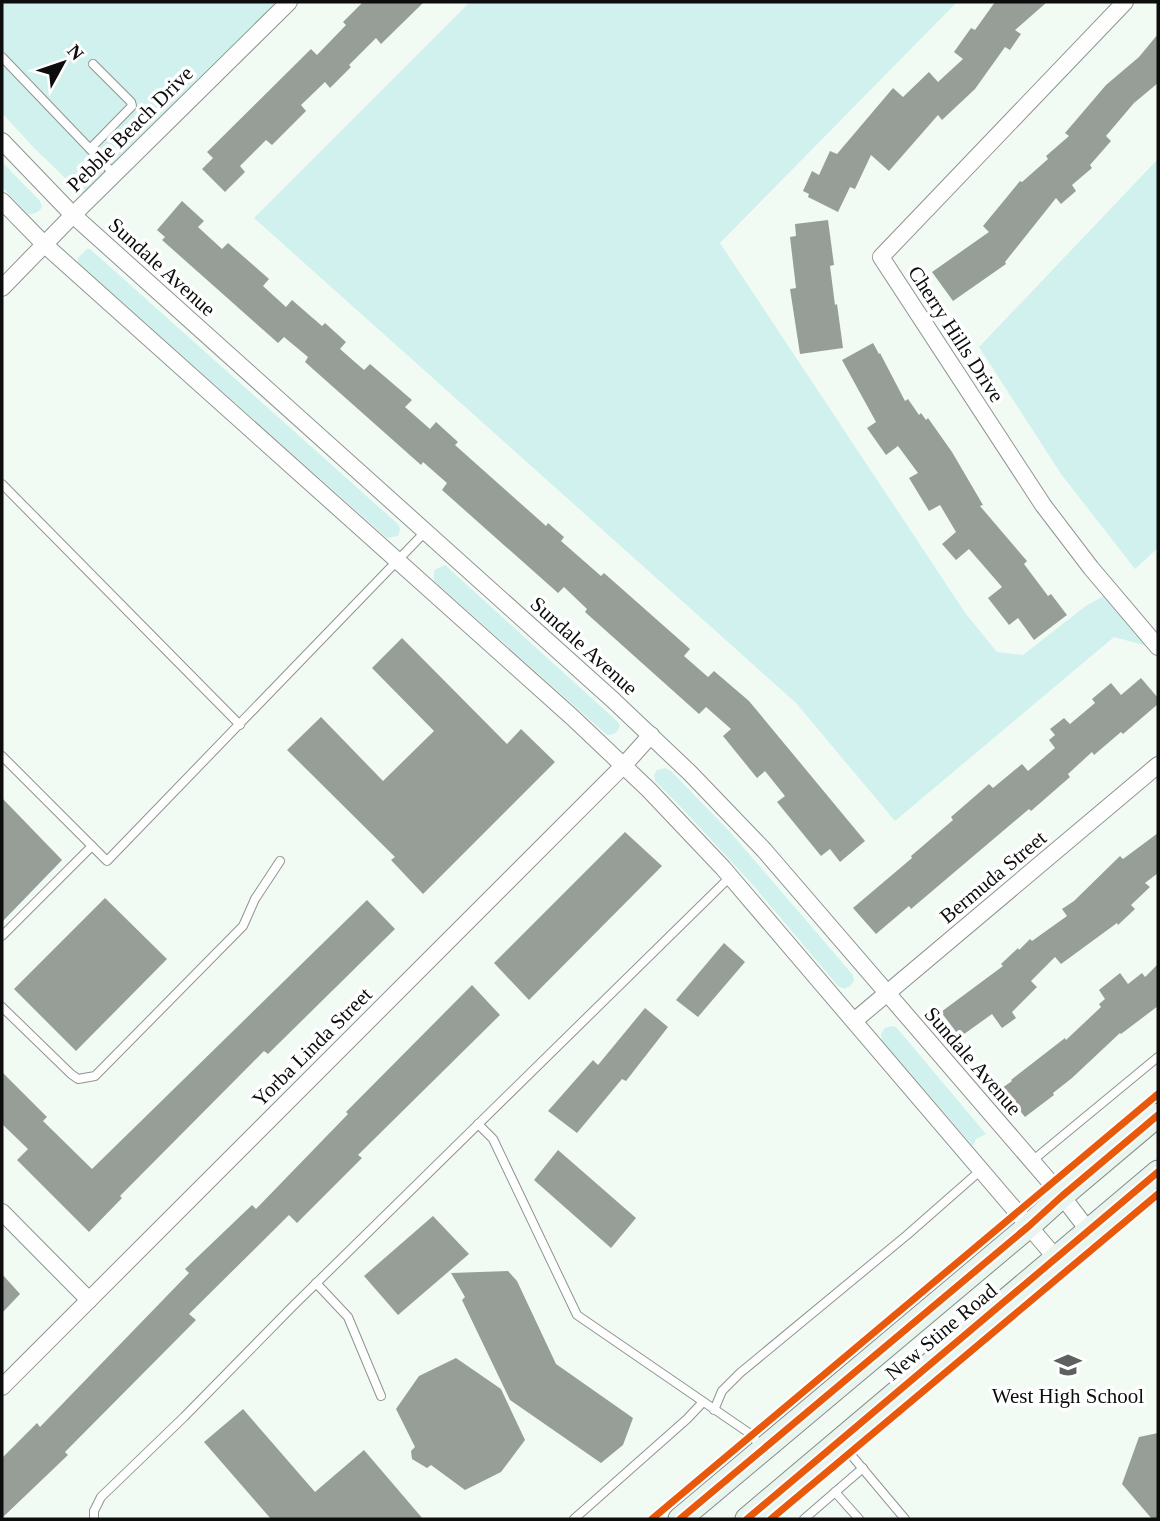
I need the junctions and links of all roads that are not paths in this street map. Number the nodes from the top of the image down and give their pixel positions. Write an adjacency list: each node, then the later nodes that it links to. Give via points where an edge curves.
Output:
1 (289, 2): 7 (street, Pebble Beach Drive)
2 (1125, 2): 15 (street, Cherry Hills Drive, via 881,257 1043,505)
3 (2, 57): 6 (lane)
4 (93, 64): 6 (lane, via 132,106)
5 (2, 141): 9 (street, Sundale Avenue)
6 (90, 149): 7 (lane)
7 (114, 174): 9 (street, Pebble Beach Drive)
8 (2, 201): 10 (street)
9 (73, 215): 10 (street, Pebble Beach Drive); 13 (street, Sundale Avenue)
10 (45, 245): 11 (street, Pebble Beach Drive); 14 (street)
11 (2, 288)
12 (2, 484): 16 (lane)
13 (426, 531): 14 (lane); 17 (street, Sundale Avenue)
14 (398, 561): 16 (lane); 19 (street)
15 (1158, 647)
16 (240, 725): 21 (lane, via 107,861)
17 (651, 735): 19 (street, Yorba Linda Street); 25 (street, Sundale Avenue, via 764,850)
18 (2, 756): 21 (lane)
19 (624, 765): 23 (street); 40 (street, Yorba Linda Street)
20 (1158, 765): 25 (street, Bermuda Street)
21 (92, 846): 24 (lane)
22 (280, 861): 26 (lane, via 243,926 94,1076 78,1079 71,1074)
23 (731, 876): 27 (street); 30 (lane)
24 (2, 936)
25 (887, 994): 27 (street, Bermuda Street); 31 (street, Sundale Avenue)
26 (2, 1007)
27 (854, 1021): 32 (street)
28 (1158, 1057): 31 (lane)
29 (1158, 1115): 34 (main road, New Stine Road)
30 (478, 1124): 39 (lane); 43 (lane, via 493,1139 577,1315)
31 (1032, 1161): 34 (street, Sundale Avenue)
32 (981, 1170): 36 (street); 44 (lane, via 740,1373 722,1391)
33 (1158, 1172): 37 (main road, New Stine Road)
34 (1062, 1196): 36 (main road, New Stine Road); 37 (street, Sundale Avenue)
35 (2, 1212): 40 (street)
36 (1029, 1226): 38 (street); 46 (main road, New Stine Road)
37 (1088, 1230): 38 (main road, New Stine Road)
38 (1056, 1258): 45 (main road, New Stine Road)
39 (316, 1283): 42 (lane, via 348,1317); 50 (lane, via 101,1497)
40 (89, 1300): 41 (street, Yorba Linda Street)
41 (2, 1387)
42 (381, 1396)
43 (703, 1402): 44 (lane); 51 (lane)
44 (714, 1409): 46 (lane)
45 (840, 1441): 47 (lane); 49 (main road, New Stine Road)
46 (764, 1449): 52 (main road, New Stine Road)
47 (863, 1468): 48 (lane); 55 (lane)
48 (835, 1492): 53 (lane); 54 (lane)
49 (750, 1518)
50 (94, 1519)
51 (574, 1519)
52 (680, 1519)
53 (804, 1519)
54 (859, 1519)
55 (905, 1519)

